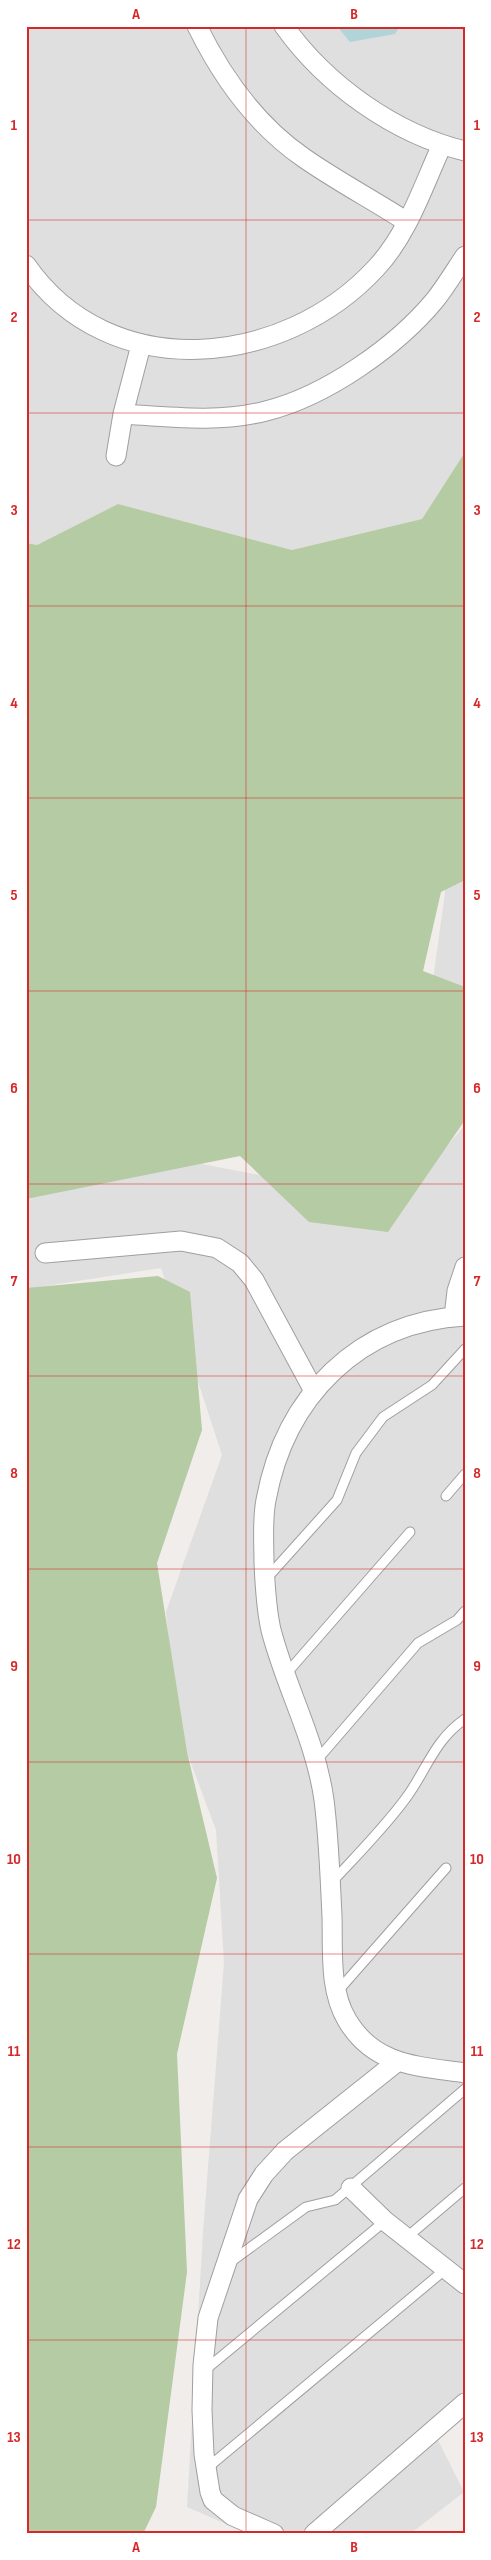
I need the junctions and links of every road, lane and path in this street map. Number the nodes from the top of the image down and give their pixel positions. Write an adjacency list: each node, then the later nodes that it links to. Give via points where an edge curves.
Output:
1 (197, 26): 5 (street, via 245,104 280,139 303,158)
2 (284, 26): 3 (street, via 301,50 358,99)
3 (442, 145): 4 (street); 5 (street)
4 (464, 148)
5 (407, 222): 8 (street, via 392,249 360,284 301,325 231,347 183,350)
6 (465, 256): 9 (street, via 436,299 404,331 362,364 307,397 265,412 216,418)
7 (26, 265): 8 (street, via 66,308 90,323)
8 (140, 345): 9 (street)
9 (123, 414): 10 (street)
10 (116, 456)
11 (45, 1254): 15 (street, via 181,1241 218,1248 240,1263 254,1280)
12 (465, 1267): 13 (street, via 457,1291)
13 (459, 1316): 15 (street, via 437,1318 376,1338 346,1358 325,1376)
14 (465, 1350): 19 (lane, via 432,1385 383,1417 351,1461 337,1500)
15 (314, 1391): 19 (street, via 288,1432 274,1466 265,1502)
16 (465, 1474): 17 (lane)
17 (446, 1496)
18 (410, 1532): 21 (lane)
19 (265, 1580): 21 (street, via 271,1631)
20 (465, 1611): 23 (lane, via 457,1620 418,1643)
21 (286, 1674): 23 (street)
22 (465, 1719): 25 (lane, via 431,1754 395,1812)
23 (316, 1760): 25 (street, via 324,1800)
24 (446, 1868): 26 (lane)
25 (330, 1884): 26 (street)
26 (337, 1992): 27 (street, via 346,2019 358,2036 370,2048)
27 (398, 2060): 28 (street, via 440,2071); 34 (street, via 285,2152 264,2174 248,2199)
28 (465, 2073)
29 (465, 2089): 30 (lane)
30 (351, 2188): 32 (street); 34 (lane, via 335,2200 306,2207)
31 (465, 2188): 33 (lane)
32 (385, 2221): 33 (street); 37 (lane)
33 (406, 2238): 35 (street)
34 (225, 2266): 37 (street, via 208,2318)
35 (447, 2268): 36 (street); 39 (lane)
36 (465, 2284)
37 (203, 2371): 39 (street)
38 (465, 2403): 41 (street)
39 (206, 2469): 40 (street, via 213,2500 255,2527)
40 (274, 2534)
41 (314, 2534)

